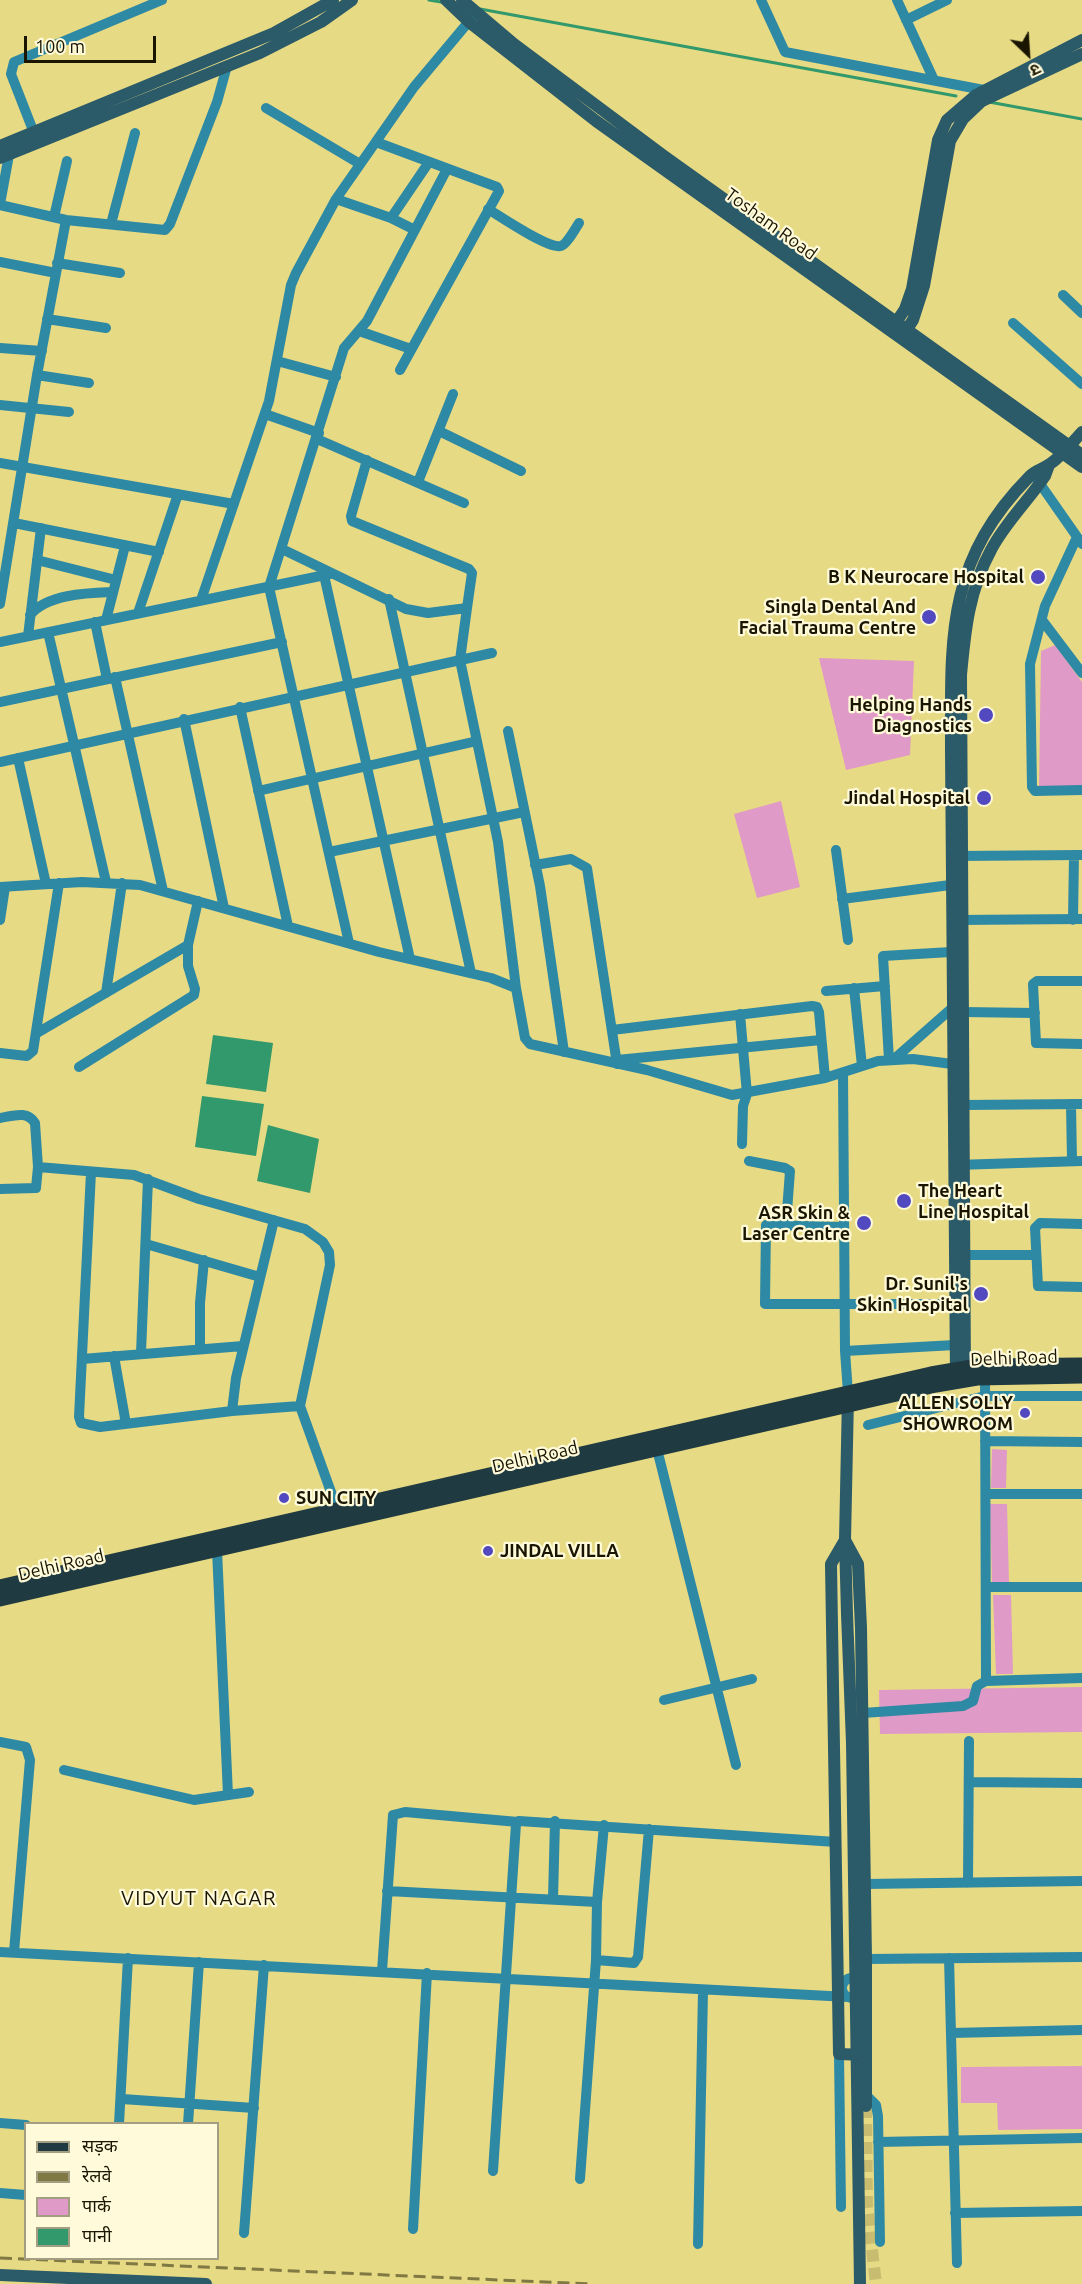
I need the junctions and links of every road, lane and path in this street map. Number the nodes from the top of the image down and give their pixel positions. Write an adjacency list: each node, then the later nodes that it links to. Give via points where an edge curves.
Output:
1 (162, 0): 19 (street, via 14,62 11,74)
2 (333, 0): 19 (main road, via 274,33)
3 (352, 0): 13 (main road, via 321,22)
4 (446, 0): 9 (main road, Tosham Road)
5 (462, 0): 9 (main road, Tosham Road)
6 (761, 0): 14 (street, via 785,52)
7 (897, 0): 10 (street)
8 (947, 0): 10 (street)
9 (472, 18): 20 (street, via 414,87); 43 (main road, Tosham Road)
10 (906, 20): 14 (street)
11 (1082, 40): 15 (main road)
12 (1082, 54): 16 (main road)
13 (227, 66): 19 (main road); 32 (street, via 170,224 160,231)
14 (934, 80): 15 (street)
15 (984, 90): 16 (street); 43 (main road, via 947,120 939,140 912,289)
16 (998, 93): 43 (main road, via 982,101 963,119 950,141 924,286)
17 (267, 108): 24 (street)
18 (135, 133): 32 (street)
19 (35, 138): 21 (main road)
20 (376, 142): 23 (street); 24 (street)
21 (4, 151): 27 (street)
22 (67, 161): 29 (street)
23 (429, 162): 25 (street); 30 (street)
24 (360, 164): 26 (street)
25 (447, 169): 28 (street, via 497,187 499,191); 34 (street)
26 (336, 199): 30 (street); 48 (street, via 291,285)
27 (0, 205): 29 (street)
28 (488, 209): 33 (street, via 528,234 558,246); 46 (street)
29 (54, 217): 31 (street)
30 (391, 218): 34 (street)
31 (66, 220): 32 (street); 36 (street)
32 (111, 224)
33 (579, 224)
34 (415, 230): 44 (street)
35 (0, 261): 36 (street)
36 (56, 268): 37 (street); 40 (street)
37 (120, 273)
38 (1062, 295): 39 (street)
39 (1082, 313)
40 (47, 319): 42 (street); 47 (street)
41 (1013, 324): 53 (street)
42 (106, 328)
43 (899, 329): 62 (main road, Tosham Road)
44 (359, 331): 46 (street); 51 (street, via 345,348)
45 (0, 348): 47 (street)
46 (411, 349): 49 (street)
47 (42, 351): 50 (street)
48 (277, 361): 51 (street); 58 (street)
49 (400, 370)
50 (37, 375): 52 (street); 56 (street)
51 (336, 377): 61 (street)
52 (89, 383)
53 (1082, 384)
54 (453, 394): 59 (street)
55 (0, 405): 56 (street)
56 (33, 408): 57 (street); 66 (street)
57 (69, 412)
58 (265, 414): 61 (street); 73 (street)
59 (439, 431): 68 (street); 70 (street)
60 (1082, 432): 62 (main road)
61 (318, 436): 64 (street); 81 (street)
62 (1066, 449): 63 (main road, Tosham Road); 67 (main road, Tosham Road); 69 (main road)
63 (1082, 454)
64 (367, 460): 70 (street); 91 (street, via 352,520 469,569 472,573)
65 (0, 464): 66 (street)
66 (22, 467): 71 (street); 76 (street)
67 (1082, 467)
68 (521, 471)
69 (1036, 478): 74 (main road); 75 (main road); 78 (street)
70 (418, 482): 72 (street)
71 (177, 494): 73 (street); 82 (street)
72 (464, 503)
73 (234, 504): 89 (street)
74 (1005, 506): 75 (main road); 129 (main road, via 983,533 967,567 954,618 951,668)
75 (1015, 515): 129 (main road, via 991,549 973,589 965,627)
76 (14, 523): 77 (street); 79 (street)
77 (41, 528): 80 (street); 83 (street)
78 (1080, 541): 94 (street, via 1045,606)
79 (5, 546): 90 (street)
80 (125, 546): 82 (street); 85 (street)
81 (282, 549): 84 (street); 86 (street)
82 (159, 552): 92 (street)
83 (37, 560): 85 (street); 93 (street)
84 (328, 574): 86 (street); 88 (street); 105 (street)
85 (116, 580): 87 (street)
86 (269, 586): 89 (street); 99 (street)
87 (113, 592): 93 (street, via 66,598 42,606); 95 (street)
88 (388, 599): 91 (street, via 406,609 428,613); 102 (street)
89 (201, 600): 92 (street)
90 (0, 604)
91 (467, 608): 101 (street)
92 (138, 613): 95 (street)
93 (30, 615): 97 (street)
94 (1042, 620): 103 (street); 120 (street, via 1030,664 1032,787 1035,791)
95 (101, 621): 96 (street); 104 (street)
96 (48, 632): 97 (street); 106 (street)
97 (28, 636): 98 (street)
98 (0, 642)
99 (282, 642): 104 (street); 107 (street)
100 (492, 653): 101 (street)
101 (460, 660): 102 (street); 113 (street)
102 (404, 672): 105 (street); 115 (street)
103 (1082, 673)
104 (111, 678): 106 (street); 112 (street)
105 (348, 684): 107 (street); 118 (street)
106 (60, 688): 108 (street); 114 (street)
107 (294, 696): 109 (street); 119 (street)
108 (0, 702)
109 (240, 707): 110 (street); 121 (street)
110 (184, 719): 112 (street); 140 (street)
111 (508, 730): 122 (street)
112 (128, 734): 114 (street); 137 (street)
113 (477, 741): 115 (street); 123 (street)
114 (73, 746): 116 (street); 131 (street)
115 (422, 752): 118 (street); 124 (street)
116 (18, 758): 117 (street); 134 (street)
117 (0, 762)
118 (366, 765): 119 (street); 125 (street)
119 (312, 778): 121 (street); 127 (street)
120 (1082, 790)
121 (258, 791): 144 (street)
122 (524, 812): 123 (street); 130 (street)
123 (493, 818): 124 (street); 153 (street)
124 (439, 830): 125 (street); 150 (street)
125 (384, 841): 127 (street); 149 (street)
126 (836, 850): 138 (street)
127 (329, 852): 146 (street)
128 (1078, 855): 129 (street); 143 (street)
129 (957, 856): 135 (main road)
130 (535, 865): 160 (street, via 570,859 587,868); 165 (street)
131 (106, 882): 132 (street); 133 (street)
132 (58, 883): 134 (street); 161 (street)
133 (122, 883): 137 (street); 156 (street)
134 (46, 884): 136 (street)
135 (957, 884): 138 (street); 142 (main road)
136 (3, 887): 141 (street)
137 (163, 891): 139 (street)
138 (842, 899): 145 (street)
139 (198, 901): 140 (street); 147 (street)
140 (224, 908): 144 (street)
141 (0, 920)
142 (957, 920): 143 (street); 148 (main road); 157 (main road)
143 (1078, 920)
144 (288, 926): 146 (street)
145 (848, 940)
146 (349, 944): 149 (street)
147 (188, 945): 156 (street); 171 (street, via 194,995)
148 (951, 952): 152 (street, via 884,955); 157 (main road)
149 (410, 959): 150 (street)
150 (471, 973): 153 (street)
151 (1082, 981): 158 (street, via 1035,982)
152 (885, 986): 154 (street); 167 (street)
153 (516, 988): 165 (street, via 526,1042)
154 (854, 988): 155 (street); 170 (street)
155 (826, 991)
156 (106, 993): 161 (street)
157 (957, 1011): 158 (street); 167 (street); 169 (main road)
158 (1035, 1013): 163 (street, via 1036,1043)
159 (740, 1014): 160 (street); 162 (street, via 817,1007); 164 (street)
160 (612, 1030): 168 (street)
161 (38, 1033): 166 (street, via 30,1055)
162 (821, 1040): 164 (street); 173 (street)
163 (1082, 1044)
164 (742, 1048): 168 (street); 174 (street)
165 (564, 1052): 168 (street)
166 (0, 1053)
167 (891, 1060): 169 (street); 170 (street)
168 (617, 1062): 174 (street, via 724,1094)
169 (957, 1065): 176 (main road); 181 (main road)
170 (862, 1066): 172 (street)
171 (79, 1067)
172 (843, 1072): 173 (street); 189 (street)
173 (825, 1078): 174 (street)
174 (747, 1094): 178 (street)
175 (1076, 1104): 176 (street); 180 (street)
176 (963, 1105): 181 (main road)
177 (0, 1118): 182 (street, via 28,1115 32,1119)
178 (742, 1144)
179 (749, 1161): 188 (street, via 790,1171)
180 (1077, 1161): 181 (street)
181 (958, 1165): 191 (main road)
182 (38, 1167): 183 (street); 185 (street, via 36,1188)
183 (90, 1172): 184 (street, via 124,1173); 204 (street)
184 (148, 1179): 186 (street, via 199,1199); 190 (street)
185 (0, 1189)
186 (274, 1220): 194 (street); 212 (street, via 314,1233 329,1252 330,1265)
187 (1082, 1224): 192 (street, via 1037,1224)
188 (786, 1225): 189 (street); 196 (street, via 764,1227 765,1304)
189 (844, 1227): 196 (street)
190 (146, 1244): 193 (street); 202 (street)
191 (959, 1255): 192 (street); 197 (main road)
192 (1035, 1255): 195 (street, via 1038,1286)
193 (204, 1260): 194 (street); 200 (street)
194 (260, 1276): 199 (street)
195 (1082, 1287)
196 (844, 1304): 197 (street); 201 (street)
197 (960, 1304): 198 (main road); 207 (main road)
198 (955, 1345): 201 (street); 207 (main road)
199 (243, 1346): 200 (street); 213 (street)
200 (200, 1348): 202 (street)
201 (844, 1351): 211 (street)
202 (141, 1353): 203 (street)
203 (114, 1356): 204 (street); 214 (street)
204 (82, 1359): 214 (street, via 81,1423 100,1427)
205 (1082, 1365): 206 (main road, Delhi Road)
206 (985, 1372): 207 (main road, Delhi Road); 208 (main road, Delhi Road); 209 (street)
207 (961, 1375): 211 (main road, Delhi Road)
208 (1082, 1376)
209 (985, 1396): 210 (street); 215 (street); 216 (street)
210 (1082, 1396)
211 (848, 1399): 218 (main road, Delhi Road); 221 (main road, Delhi Road); 222 (main road)
212 (300, 1406): 213 (street); 221 (street)
213 (232, 1411): 214 (street)
214 (126, 1424)
215 (868, 1425)
216 (986, 1441): 217 (street); 219 (street)
217 (1082, 1442)
218 (657, 1449): 221 (main road, Delhi Road); 231 (street)
219 (986, 1494): 220 (street); 225 (street)
220 (1082, 1494)
221 (340, 1515): 223 (main road, Delhi Road); 224 (main road, Delhi Road)
222 (845, 1540): 233 (main road, via 858,1564); 246 (main road, via 831,1564); 302 (main road, bridge)
223 (217, 1550): 227 (main road, Delhi Road); 241 (street)
224 (0, 1587)
225 (986, 1587): 226 (street); 230 (street)
226 (1082, 1587)
227 (0, 1599)
228 (1082, 1678): 230 (street)
229 (752, 1679): 231 (street)
230 (986, 1681): 233 (street, via 977,1686 973,1701 963,1706)
231 (716, 1688): 232 (street); 236 (street)
232 (664, 1700)
233 (863, 1713): 249 (main road)
234 (969, 1741): 238 (street)
235 (0, 1742): 255 (street, via 26,1747 30,1760)
236 (736, 1765)
237 (64, 1770): 241 (street, via 179,1798 202,1800)
238 (969, 1782): 239 (street); 248 (street)
239 (1082, 1783)
240 (249, 1792): 241 (street)
241 (228, 1795)
242 (555, 1821): 243 (street); 244 (street); 252 (street)
243 (518, 1822): 250 (street, via 405,1812 393,1815); 251 (street)
244 (604, 1825): 245 (street); 253 (street)
245 (649, 1828): 246 (street); 260 (street, via 639,1957 634,1963)
246 (837, 1842): 269 (main road)
247 (1082, 1881): 248 (street)
248 (968, 1883): 249 (street)
249 (865, 1884): 259 (main road)
250 (387, 1891): 251 (street); 263 (street)
251 (511, 1898): 252 (street); 265 (street)
252 (552, 1899): 253 (street)
253 (597, 1902): 260 (street)
254 (0, 1952): 255 (street)
255 (14, 1952): 257 (street)
256 (1082, 1957): 258 (street)
257 (128, 1958): 261 (street); 274 (street)
258 (949, 1958): 259 (street); 271 (street)
259 (866, 1959): 266 (main road)
260 (596, 1960): 267 (street)
261 (199, 1962): 262 (street); 276 (street)
262 (264, 1965): 263 (street); 277 (street)
263 (382, 1971): 264 (street)
264 (427, 1973): 265 (street); 292 (street)
265 (507, 1977): 267 (street); 285 (street)
266 (862, 1979): 269 (street, via 858,1995); 273 (main road)
267 (593, 1984): 268 (street); 286 (street)
268 (703, 1991): 269 (street); 295 (street)
269 (843, 1997): 272 (main road)
270 (1082, 2030): 271 (street)
271 (951, 2033): 283 (street)
272 (839, 2054): 273 (main road); 289 (street)
273 (866, 2055): 275 (main road)
274 (122, 2099): 276 (street); 278 (street)
275 (866, 2100): 284 (street, via 876,2105)
276 (189, 2104): 277 (street); 279 (street)
277 (254, 2108): 293 (street)
278 (119, 2122)
279 (188, 2122)
280 (0, 2123): 281 (street)
281 (24, 2124)
282 (1082, 2138): 283 (street)
283 (954, 2140): 284 (street); 291 (street)
284 (878, 2142): 294 (street)
285 (493, 2171)
286 (579, 2179)
287 (0, 2193): 288 (street)
288 (24, 2195)
289 (842, 2206)
290 (1082, 2211): 291 (street)
291 (956, 2213): 296 (street)
292 (413, 2229)
293 (244, 2233)
294 (880, 2242)
295 (698, 2244)
296 (957, 2263)
297 (0, 2275): 298 (main road)
298 (46, 2280): 299 (main road)
299 (122, 2282): 300 (main road)
300 (189, 2284): 301 (main road)
301 (206, 2284)
302 (860, 2284)

